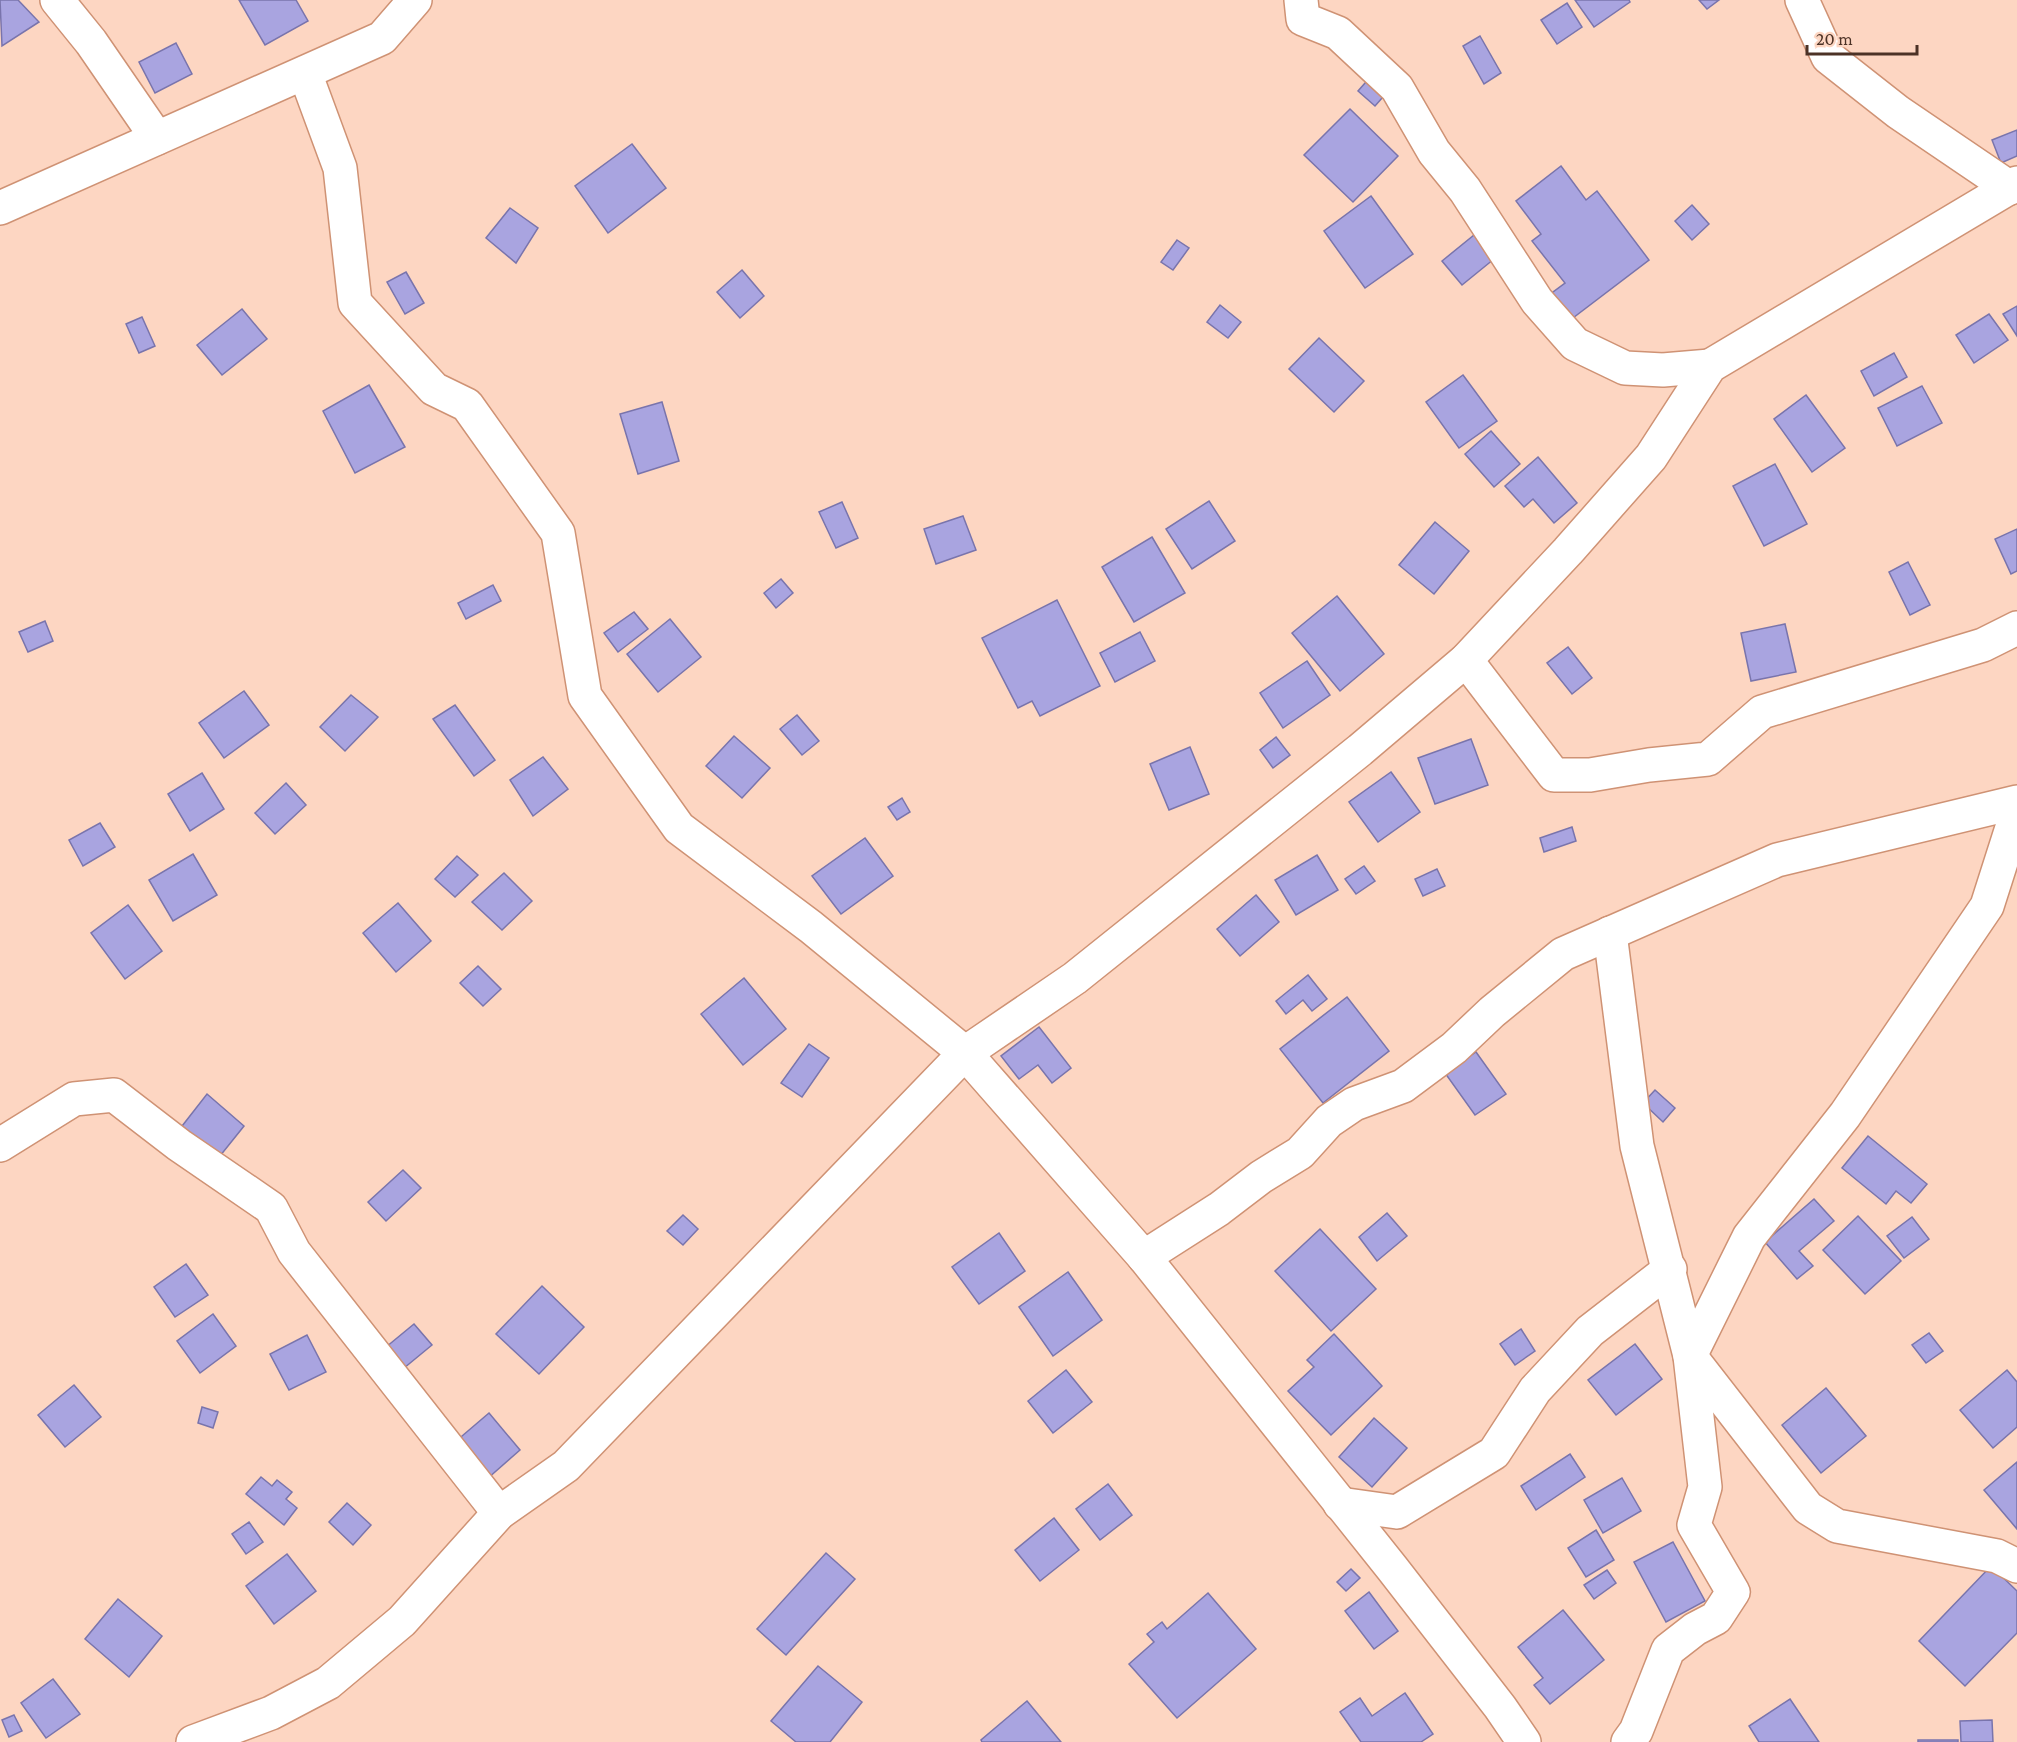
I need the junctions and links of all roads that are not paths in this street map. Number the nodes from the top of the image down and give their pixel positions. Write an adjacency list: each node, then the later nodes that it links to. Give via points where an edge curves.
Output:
1 (57, 0): 6 (street)
2 (415, 0): 5 (street, via 382,38)
3 (1301, 0): 9 (street, via 1303,19 1338,33 1397,88 1434,152 1465,190 1537,301 1575,344 1625,368)
4 (1802, 0): 7 (street, via 1828,57 1898,111)
5 (304, 73): 6 (street); 15 (street, via 340,168 355,303 434,389 467,405 558,533 585,696 679,828 811,927)
6 (157, 138): 8 (street)
7 (2014, 185): 9 (street)
8 (0, 208)
9 (1710, 366): 11 (street, via 1651,457)
10 (2017, 628): 11 (street, via 1983,645 1762,712 1708,759 1590,775 1554,775)
11 (1466, 660): 15 (street, via 1076,978)
12 (2017, 802): 14 (street, via 1777,860)
13 (2017, 812): 19 (street, via 1987,906 1845,1115 1749,1237)
14 (1610, 933): 17 (street, via 1563,954 1454,1048 1403,1086 1354,1104 1329,1121 1300,1153); 18 (street, via 1637,1146)
15 (965, 1053): 17 (street); 21 (street, via 566,1466)
16 (0, 1145): 21 (street, via 74,1099 114,1095 271,1208 294,1252)
17 (1144, 1257): 20 (street)
18 (1670, 1269): 19 (street); 20 (street, via 1590,1331 1535,1390 1494,1453 1397,1512)
19 (1690, 1356): 22 (street, via 1808,1508 1837,1526 1997,1556); 25 (street, via 1705,1486 1694,1525 1733,1592 1716,1618 1668,1650)
20 (1340, 1504): 24 (street)
21 (499, 1513): 23 (street, via 402,1621 328,1683 271,1713)
22 (2017, 1566)
23 (193, 1742)
24 (1524, 1742)
25 (1628, 1742)

